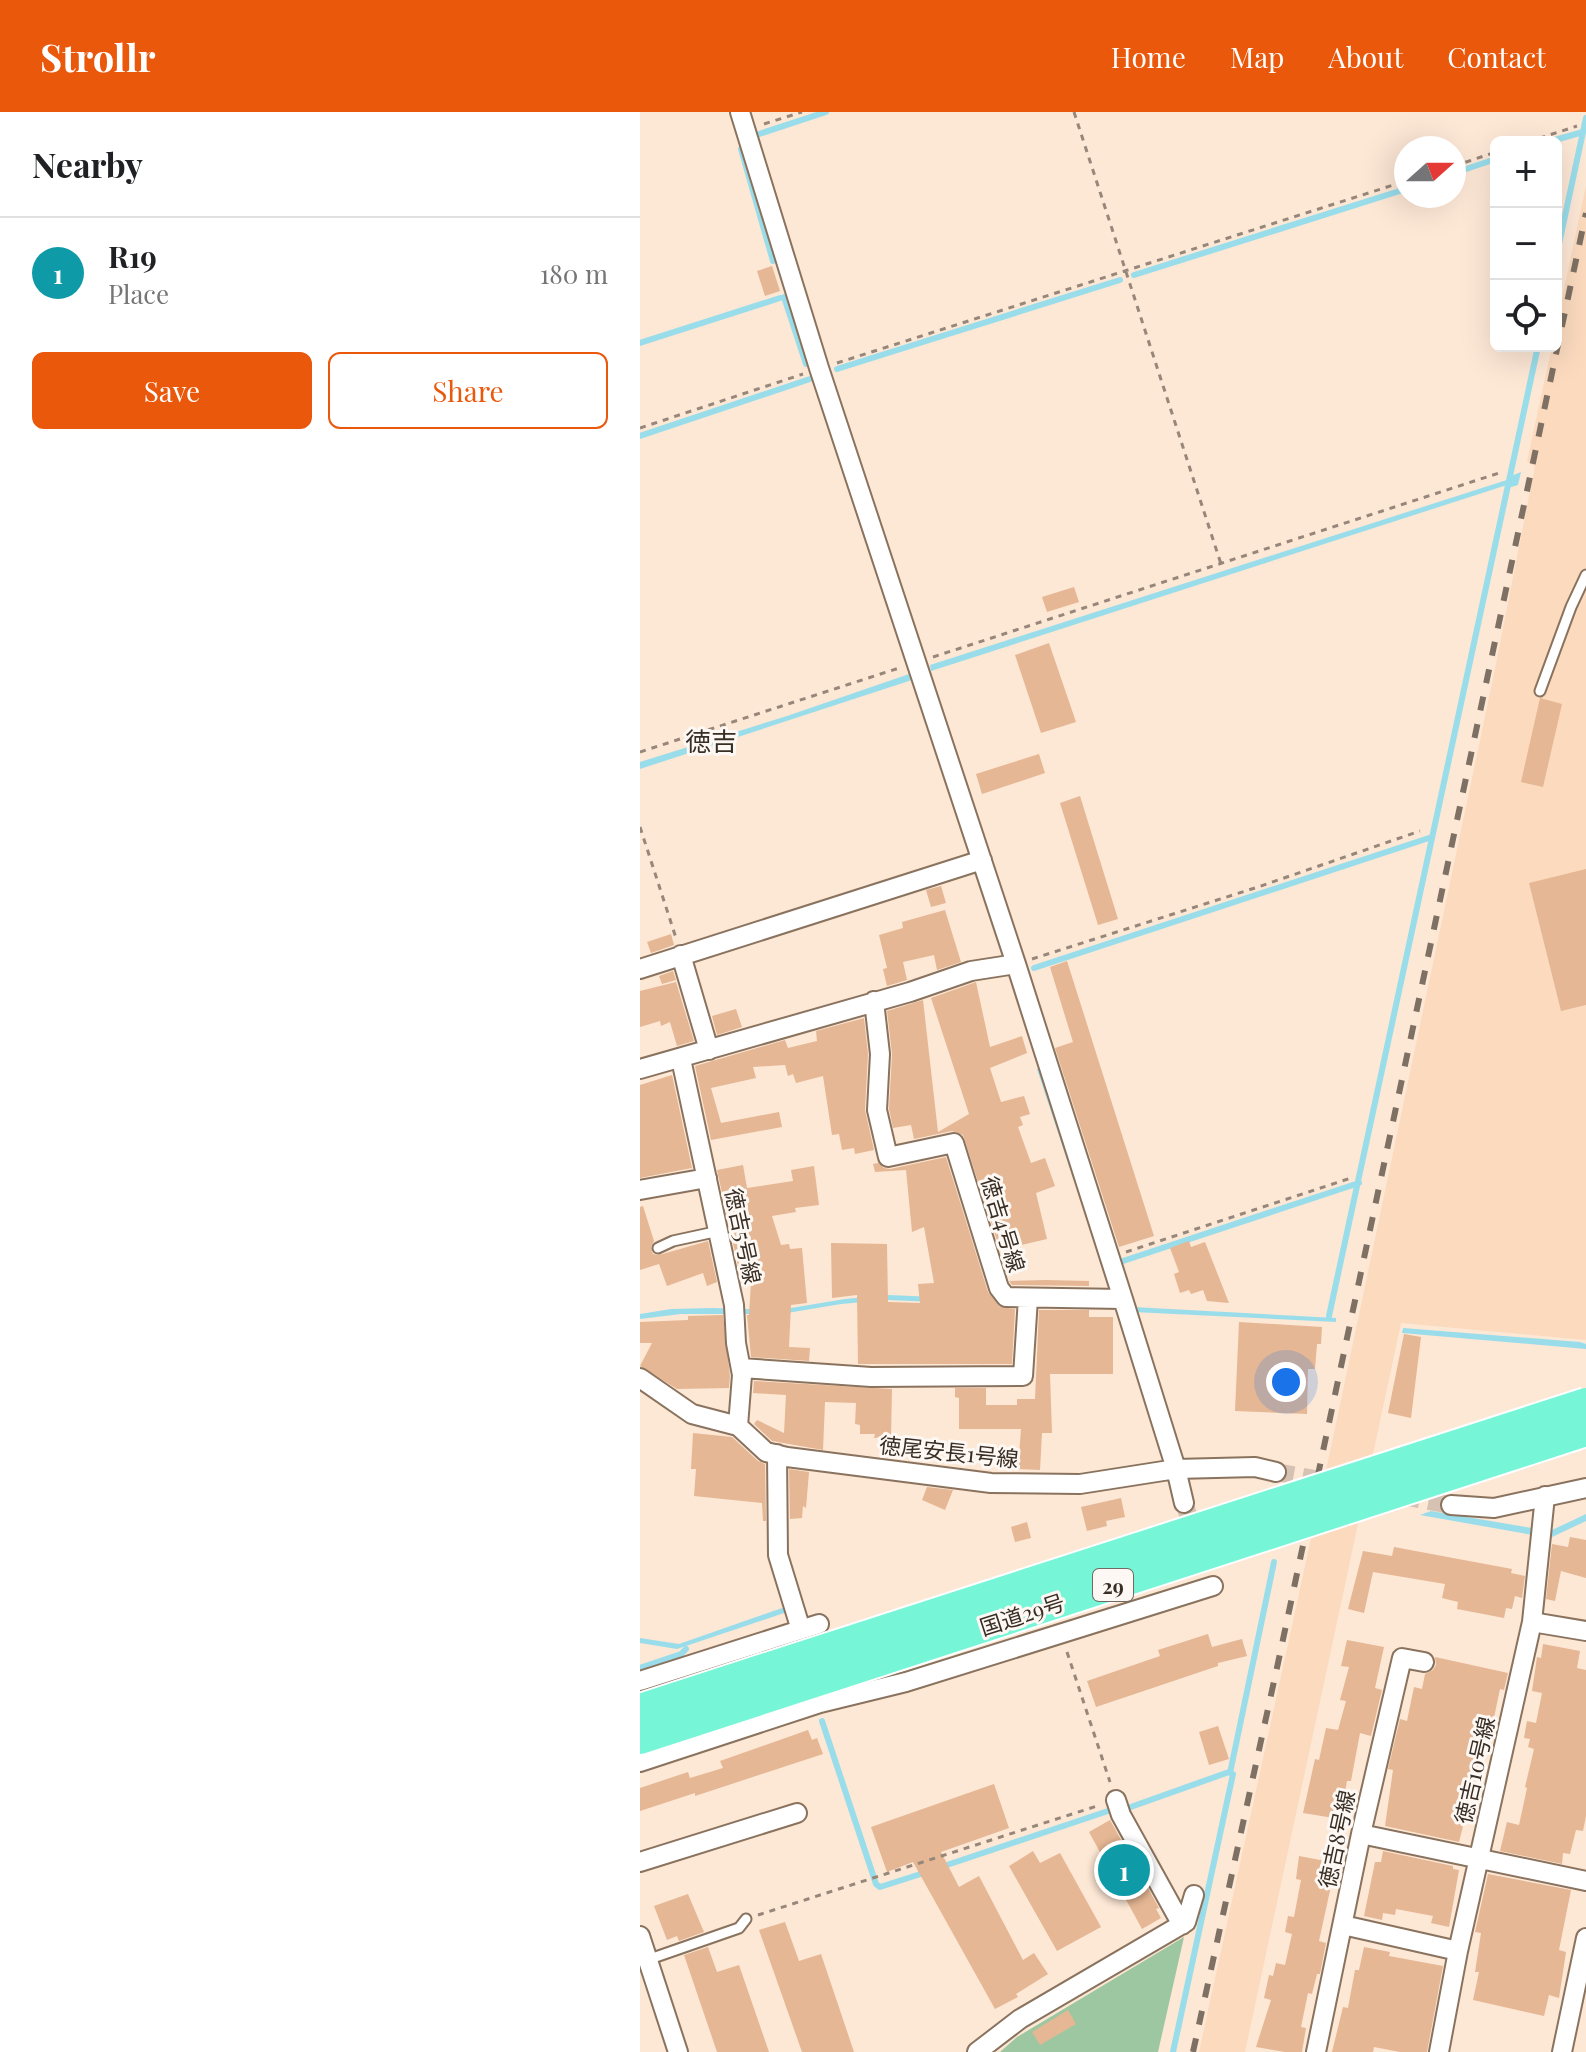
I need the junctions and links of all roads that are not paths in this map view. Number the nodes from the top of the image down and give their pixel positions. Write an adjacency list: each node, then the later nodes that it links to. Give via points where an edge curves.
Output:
1 (740, 112): 4 (street)
2 (1586, 575): 3 (lane)
3 (1540, 691)
4 (982, 860): 5 (street); 6 (street)
5 (681, 955): 7 (street); 9 (street)
6 (1016, 964): 8 (street, via 971,971); 17 (street)
7 (640, 969)
8 (874, 1001): 9 (street); 16 (street, 徳吉4号線, via 880,1054 877,1110 888,1157 954,1143 999,1288 1006,1297)
9 (709, 1050): 10 (street)
10 (681, 1059): 11 (street); 12 (street, 徳吉5号線)
11 (640, 1069)
12 (707, 1178): 13 (street); 14 (street, 徳吉5号線)
13 (640, 1190)
14 (719, 1231): 15 (lane); 18 (street, 徳吉5号線)
15 (658, 1248)
16 (1028, 1298): 17 (street, 徳吉4号線); 18 (street, via 1023,1376 871,1377)
17 (1123, 1299): 24 (street)
18 (741, 1368): 21 (street, 徳吉5号線)
19 (640, 1378): 21 (street, 徳尾安長1号線, via 692,1414)
20 (1586, 1403): 37 (highway, 国道29号 / 29, bridge)
21 (738, 1426): 23 (street, 徳尾安長1号線, via 766,1452)
22 (1586, 1431): 38 (highway, 国道29号 / 29, bridge)
23 (777, 1454): 24 (street, 徳尾安長1号線, via 991,1483 1080,1484); 33 (street, via 778,1555)
24 (1176, 1469): 25 (street, 徳尾安長1号線, via 1255,1467); 28 (street)
25 (1276, 1472)
26 (1586, 1488): 27 (street)
27 (1545, 1496): 29 (street, via 1494,1508); 31 (street, 徳吉10号線)
28 (1184, 1503)
29 (1451, 1505)
30 (1213, 1586): 39 (street)
31 (1532, 1622): 34 (street); 43 (street, 徳吉10号線)
32 (819, 1624): 33 (street)
33 (801, 1630): 36 (street)
34 (1586, 1631)
35 (1424, 1662): 42 (street, 徳吉8号線, via 1402,1658)
36 (640, 1681)
37 (640, 1709)
38 (640, 1739)
39 (640, 1762)
40 (1116, 1800): 48 (street)
41 (797, 1813): 44 (street)
42 (1361, 1834): 43 (street); 49 (street, 徳吉8号線)
43 (1479, 1860): 45 (street); 52 (street, 徳吉10号線)
44 (640, 1862)
45 (1586, 1881)
46 (1194, 1895): 48 (street)
47 (746, 1919): 53 (lane, via 739,1928)
48 (1182, 1925): 55 (street, via 1020,2019)
49 (1343, 1925): 52 (street); 56 (street, 徳吉8号線)
50 (640, 1936): 53 (street)
51 (1586, 1938): 58 (street)
52 (1458, 1951): 57 (street, 徳吉10号線)
53 (644, 1961): 54 (street)
54 (678, 2052)
55 (977, 2052)
56 (1316, 2052)
57 (1439, 2052)
58 (1562, 2052)

